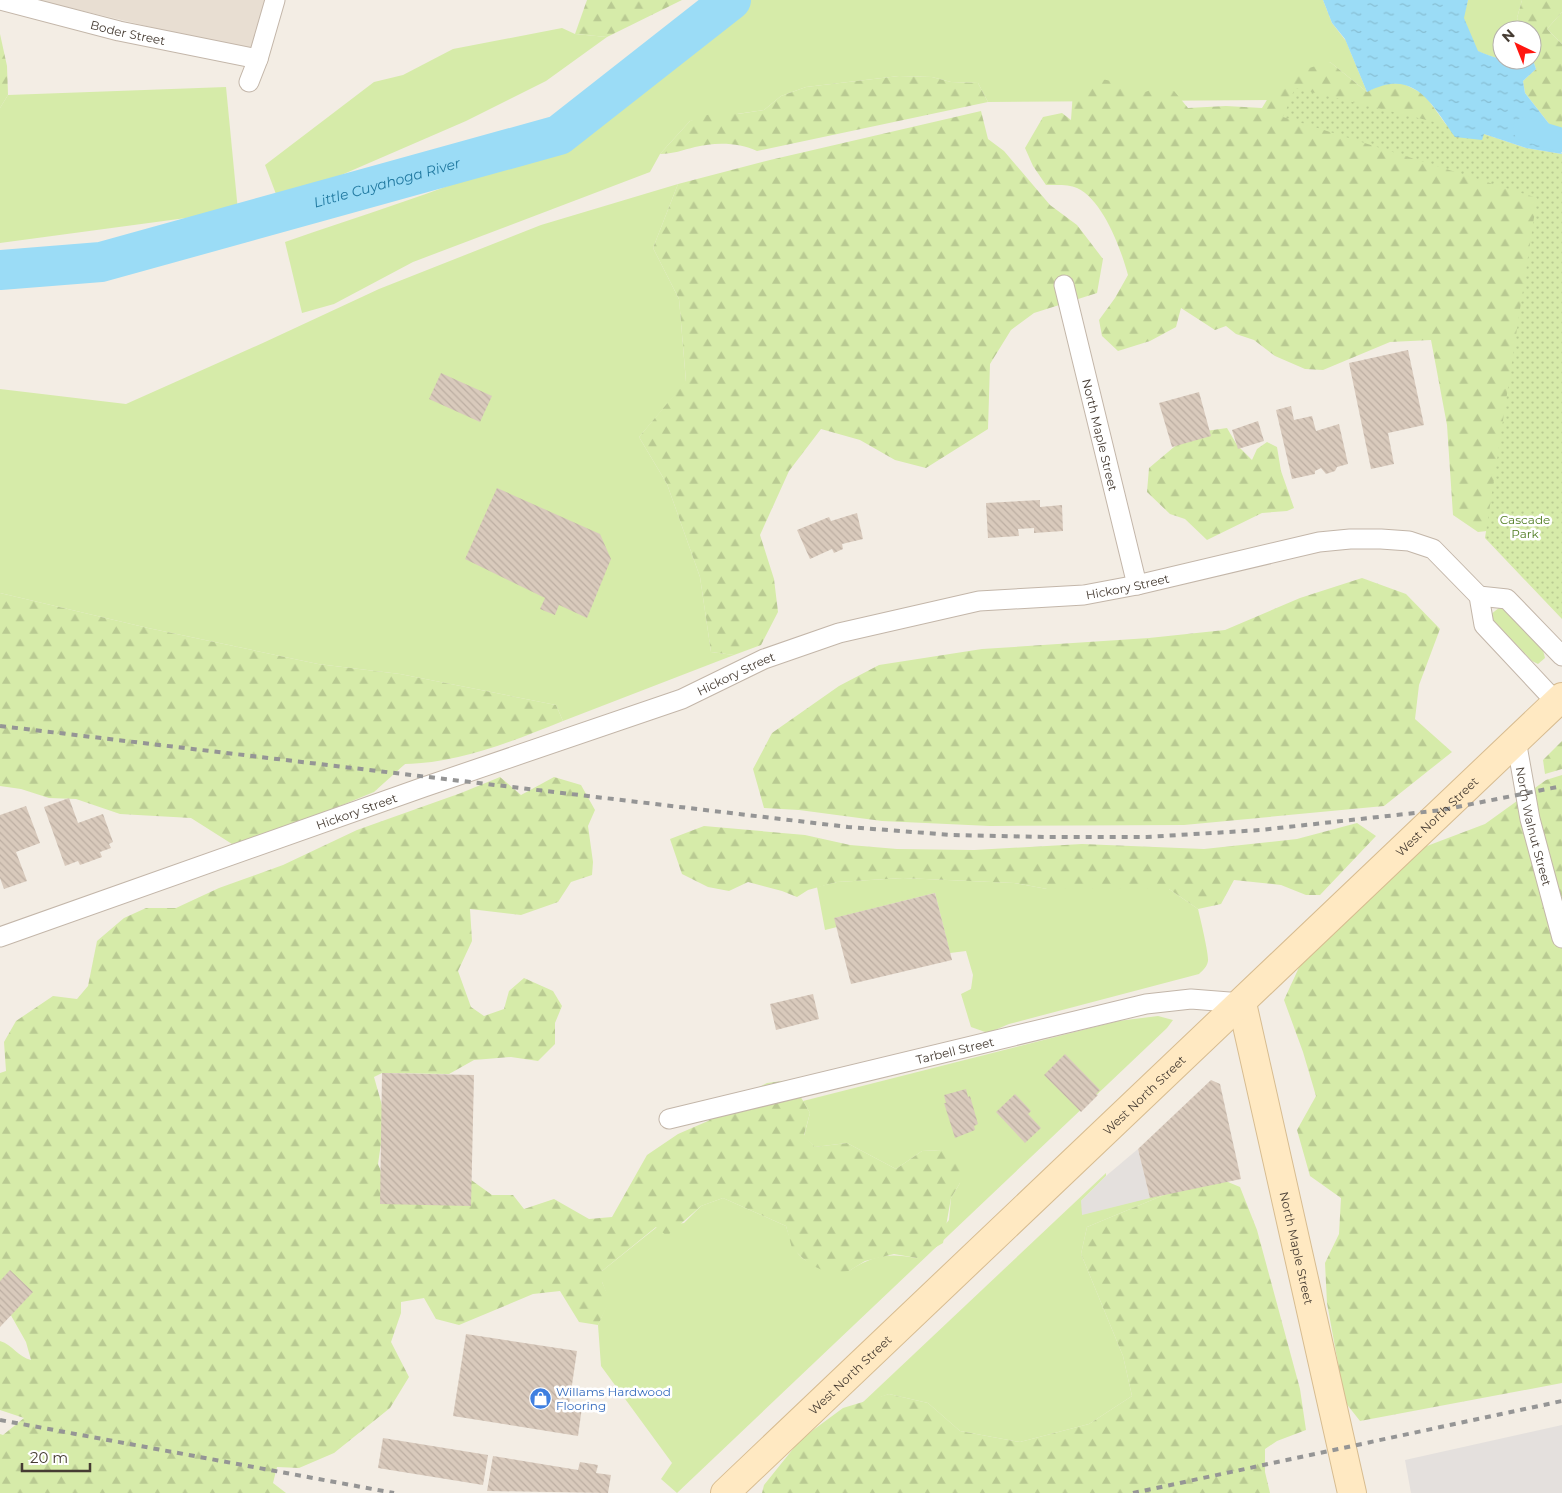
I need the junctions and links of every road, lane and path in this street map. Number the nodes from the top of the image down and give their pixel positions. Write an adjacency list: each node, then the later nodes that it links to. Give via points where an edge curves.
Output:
1 (0, 0): 3 (street, Boder Street, via 119,31)
2 (275, 0): 3 (street)
3 (258, 59): 4 (street)
4 (249, 82)
5 (1064, 285): 6 (street, North Maple Street)
6 (1137, 585): 7 (street, Hickory Street, via 1319,542 1350,538 1409,541 1433,550); 11 (street, Hickory Street, via 1084,595 979,601 839,633 764,659 682,700 424,786)
7 (1479, 596): 8 (street, via 1507,599); 9 (street, via 1484,625)
8 (1562, 656)
9 (1559, 699): 10 (street, West North Street)
10 (1516, 740): 12 (street, North Walnut Street, via 1530,819); 13 (street, West North Street)
11 (0, 937)
12 (1562, 938)
13 (1242, 1003): 14 (street, Tarbell Street, via 1191,998 1146,1004); 15 (street, West North Street); 16 (street, North Maple Street)
14 (670, 1119)
15 (726, 1493)
16 (1352, 1493)

